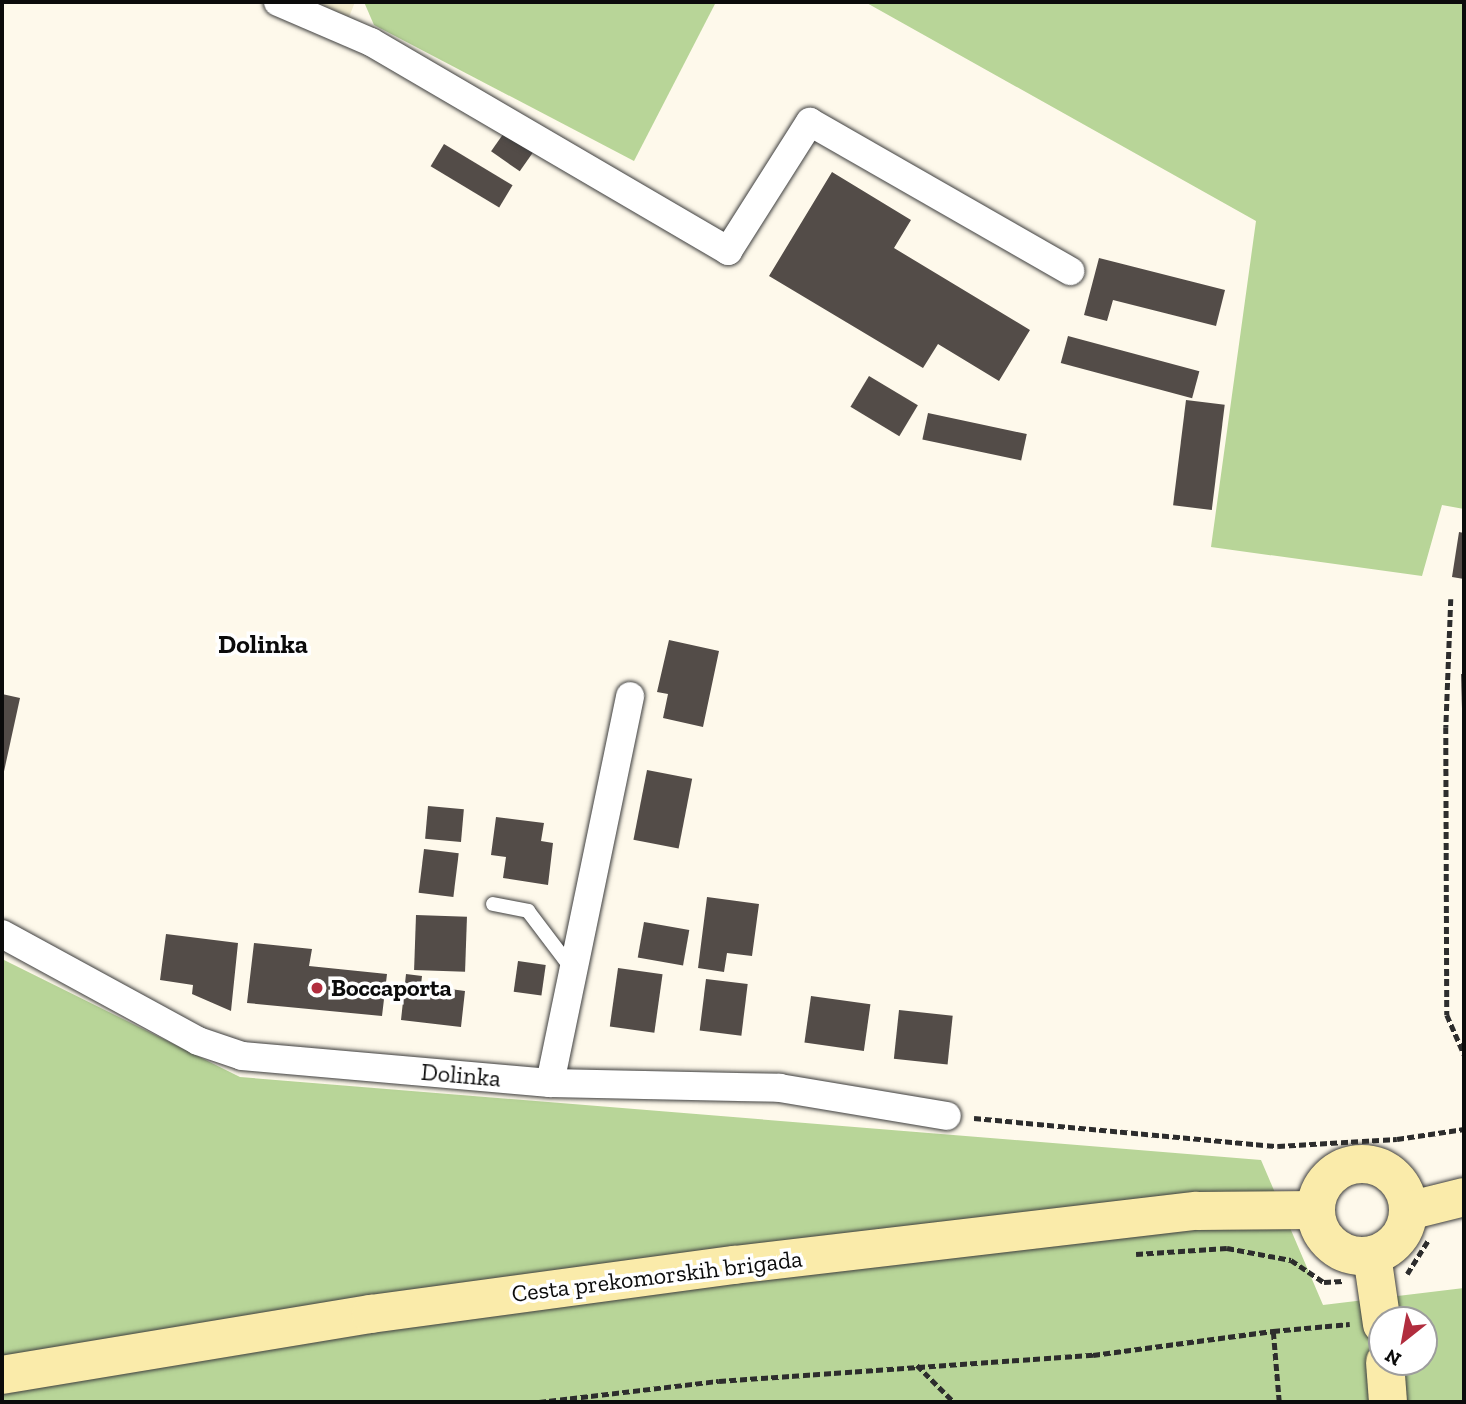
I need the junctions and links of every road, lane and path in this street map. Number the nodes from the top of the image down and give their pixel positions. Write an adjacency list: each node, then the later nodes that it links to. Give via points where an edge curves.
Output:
1 (278, 2): 2 (street, via 371,42 728,251 810,122)
2 (1070, 271)
3 (1451, 599): 8 (path, via 1446,727 1447,1015)
4 (630, 696): 7 (street)
5 (493, 904): 7 (lane, via 528,911)
6 (2, 934): 9 (street, Dolinka, via 198,1041 242,1056)
7 (573, 970): 9 (street)
8 (1464, 1054)
9 (550, 1083): 10 (street, Dolinka, via 780,1088)
10 (947, 1116): 11 (path, via 1278,1146 1397,1139)
11 (1464, 1129)
12 (1464, 1197): 14 (main road)
13 (1316, 1210): 14 (main road, via 1319,1192 1329,1177 1362,1164 1395,1178); 16 (main road, via 1329,1243 1344,1253); 22 (main road, Cesta prekomorskih brigada, via 1197,1211 734,1265 371,1314)
14 (1408, 1211): 16 (main road, via 1394,1244)
15 (1127, 1255): 17 (path, via 1227,1248)
16 (1372, 1255): 18 (main road)
17 (1291, 1260)
18 (1380, 1306)
19 (1368, 1324): 20 (path)
20 (1273, 1331): 21 (path, via 1093,1355); 26 (path)
21 (916, 1365): 24 (path); 25 (path)
22 (2, 1375)
23 (1386, 1376): 27 (main road)
24 (539, 1402)
25 (954, 1402)
26 (1279, 1402)
27 (1388, 1402)

